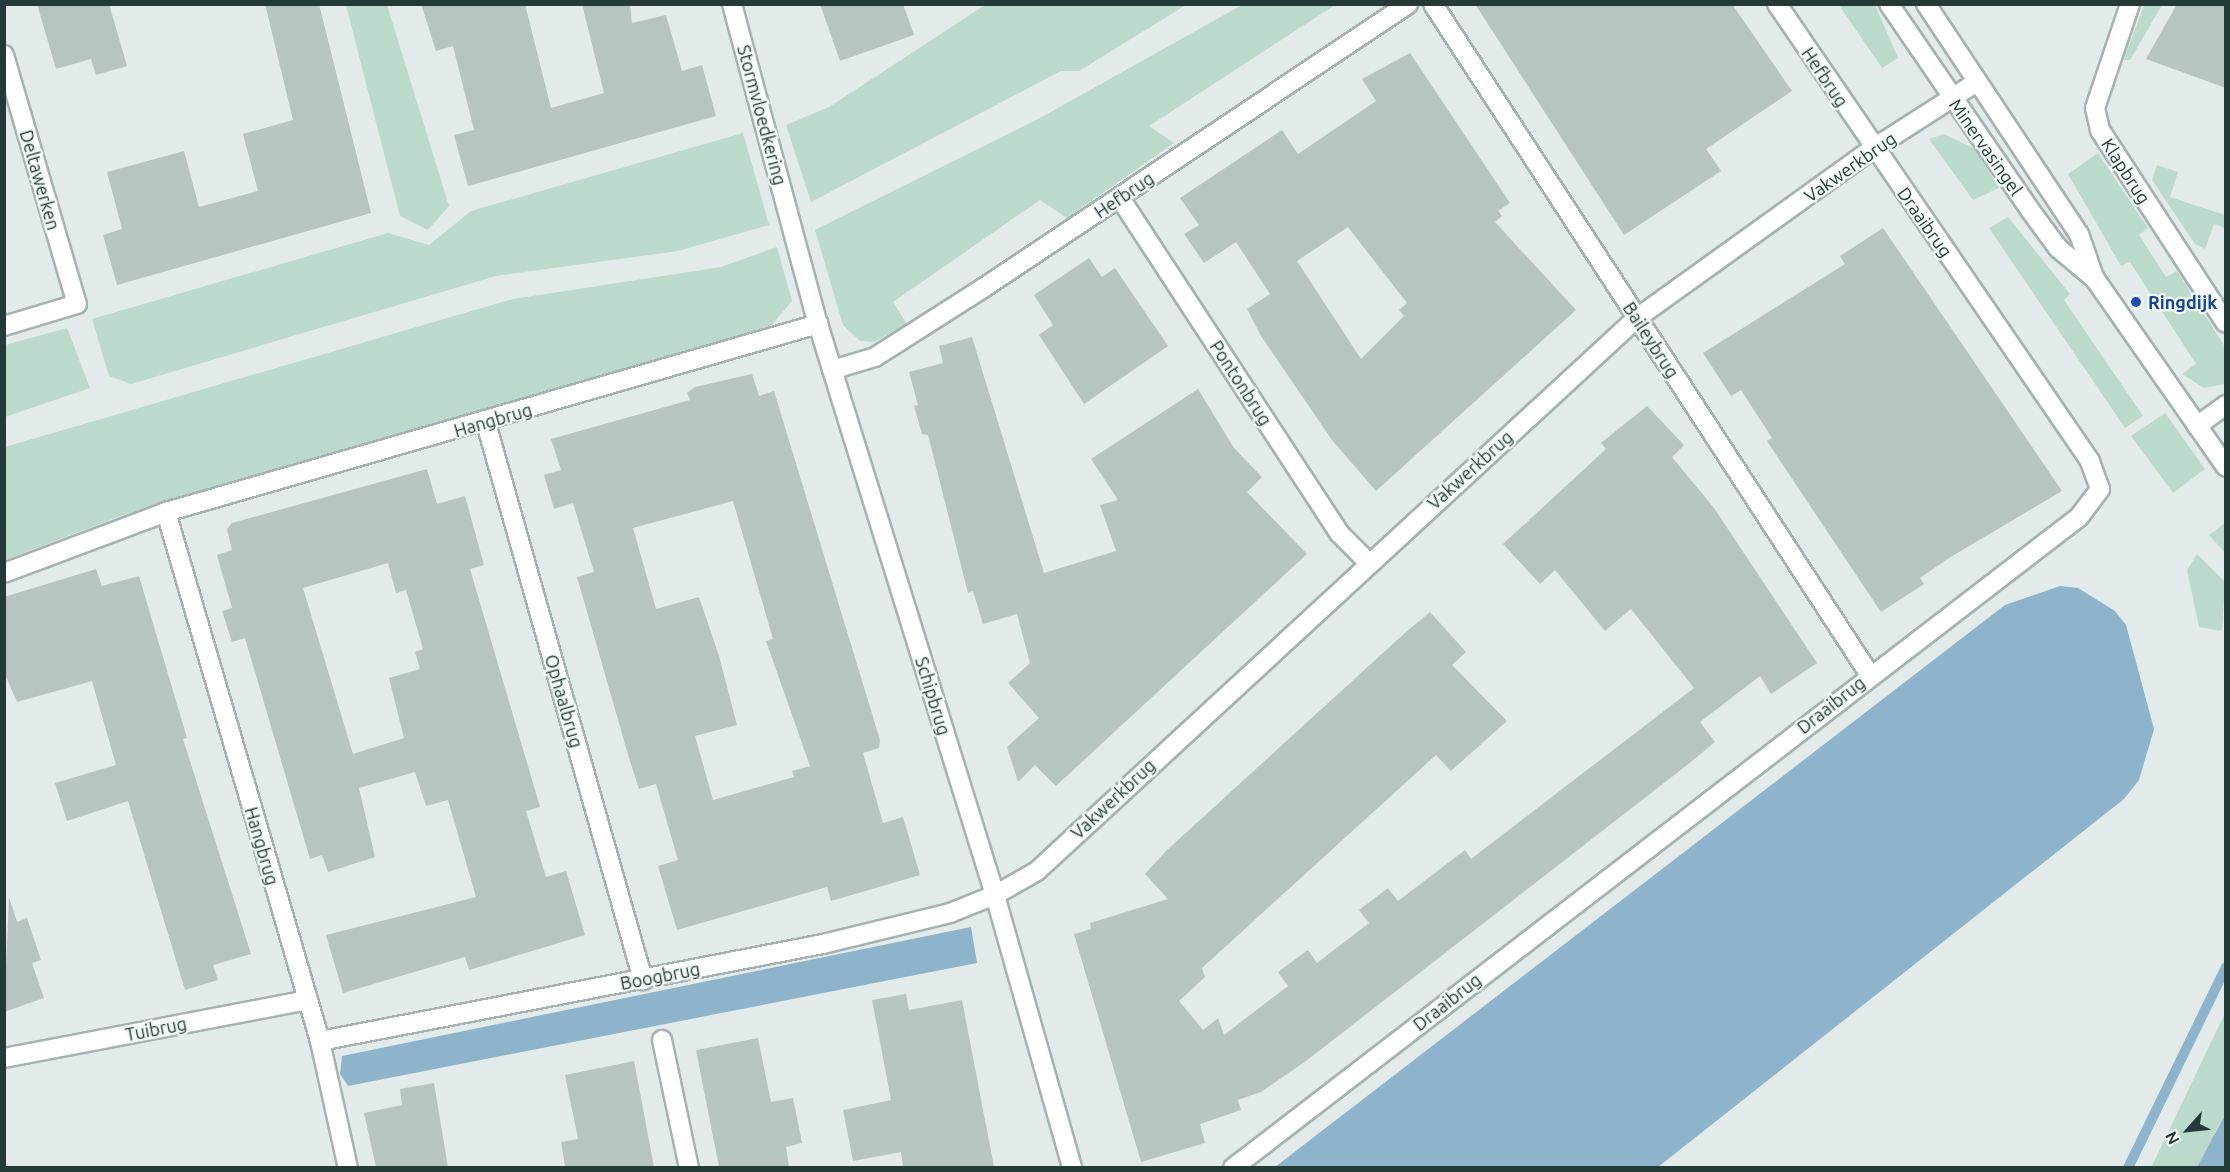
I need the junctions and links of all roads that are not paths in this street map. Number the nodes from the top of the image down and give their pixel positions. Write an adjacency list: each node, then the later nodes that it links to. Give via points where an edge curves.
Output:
1 (732, 4): 13 (street, Stormvloedkering)
2 (1408, 4): 12 (street, Hefbrug)
3 (1432, 4): 15 (street, Baileybrug)
4 (1777, 4): 11 (street, Hefbrug)
5 (1889, 4): 10 (street, Minervasingel)
6 (1926, 4): 9 (street, Minervasingel)
7 (2130, 4): 16 (street, Klapbrug, via 2095,108 2100,130)
8 (4, 55): 18 (street, Deltawerken, via 77,304)
9 (1977, 82): 10 (street, Vakwerkbrug); 14 (street, Minervasingel, via 2079,234)
10 (1952, 99): 11 (street, Vakwerkbrug); 14 (street, Minervasingel, via 2058,248)
11 (1874, 148): 15 (street, Vakwerkbrug); 27 (street, Draaibrug, via 2090,461 2100,489 2079,517)
12 (1120, 198): 19 (street, Hefbrug, via 874,357); 25 (street, Pontonbrug, via 1339,533)
13 (792, 225): 17 (street, Schipbrug)
14 (2095, 279): 22 (street, Minervasingel)
15 (1637, 318): 25 (street, Vakwerkbrug); 27 (street, Baileybrug)
16 (2226, 323)
17 (818, 324): 19 (street, Schipbrug); 21 (street, Hangbrug)
18 (4, 326)
19 (832, 370): 28 (street, Schipbrug)
20 (2226, 405): 22 (street)
21 (486, 423): 24 (street, Hangbrug); 29 (street, Ophaalbrug)
22 (2197, 426): 23 (street, Minervasingel)
23 (2226, 466)
24 (166, 512): 26 (street, Hangbrug); 30 (street, Hangbrug)
25 (1368, 562): 28 (street, Vakwerkbrug, via 1037,871)
26 (4, 573)
27 (1870, 675): 37 (street, Draaibrug)
28 (995, 895): 29 (street, Boogbrug, via 950,913 823,944); 36 (street, Schipbrug)
29 (643, 980): 32 (street, Boogbrug)
30 (307, 1000): 32 (street, Hangbrug); 33 (street, Tuibrug)
31 (662, 1040): 35 (street)
32 (320, 1041): 34 (street, Hangbrug)
33 (4, 1058)
34 (348, 1167)
35 (689, 1167)
36 (1072, 1167)
37 (1233, 1167)

